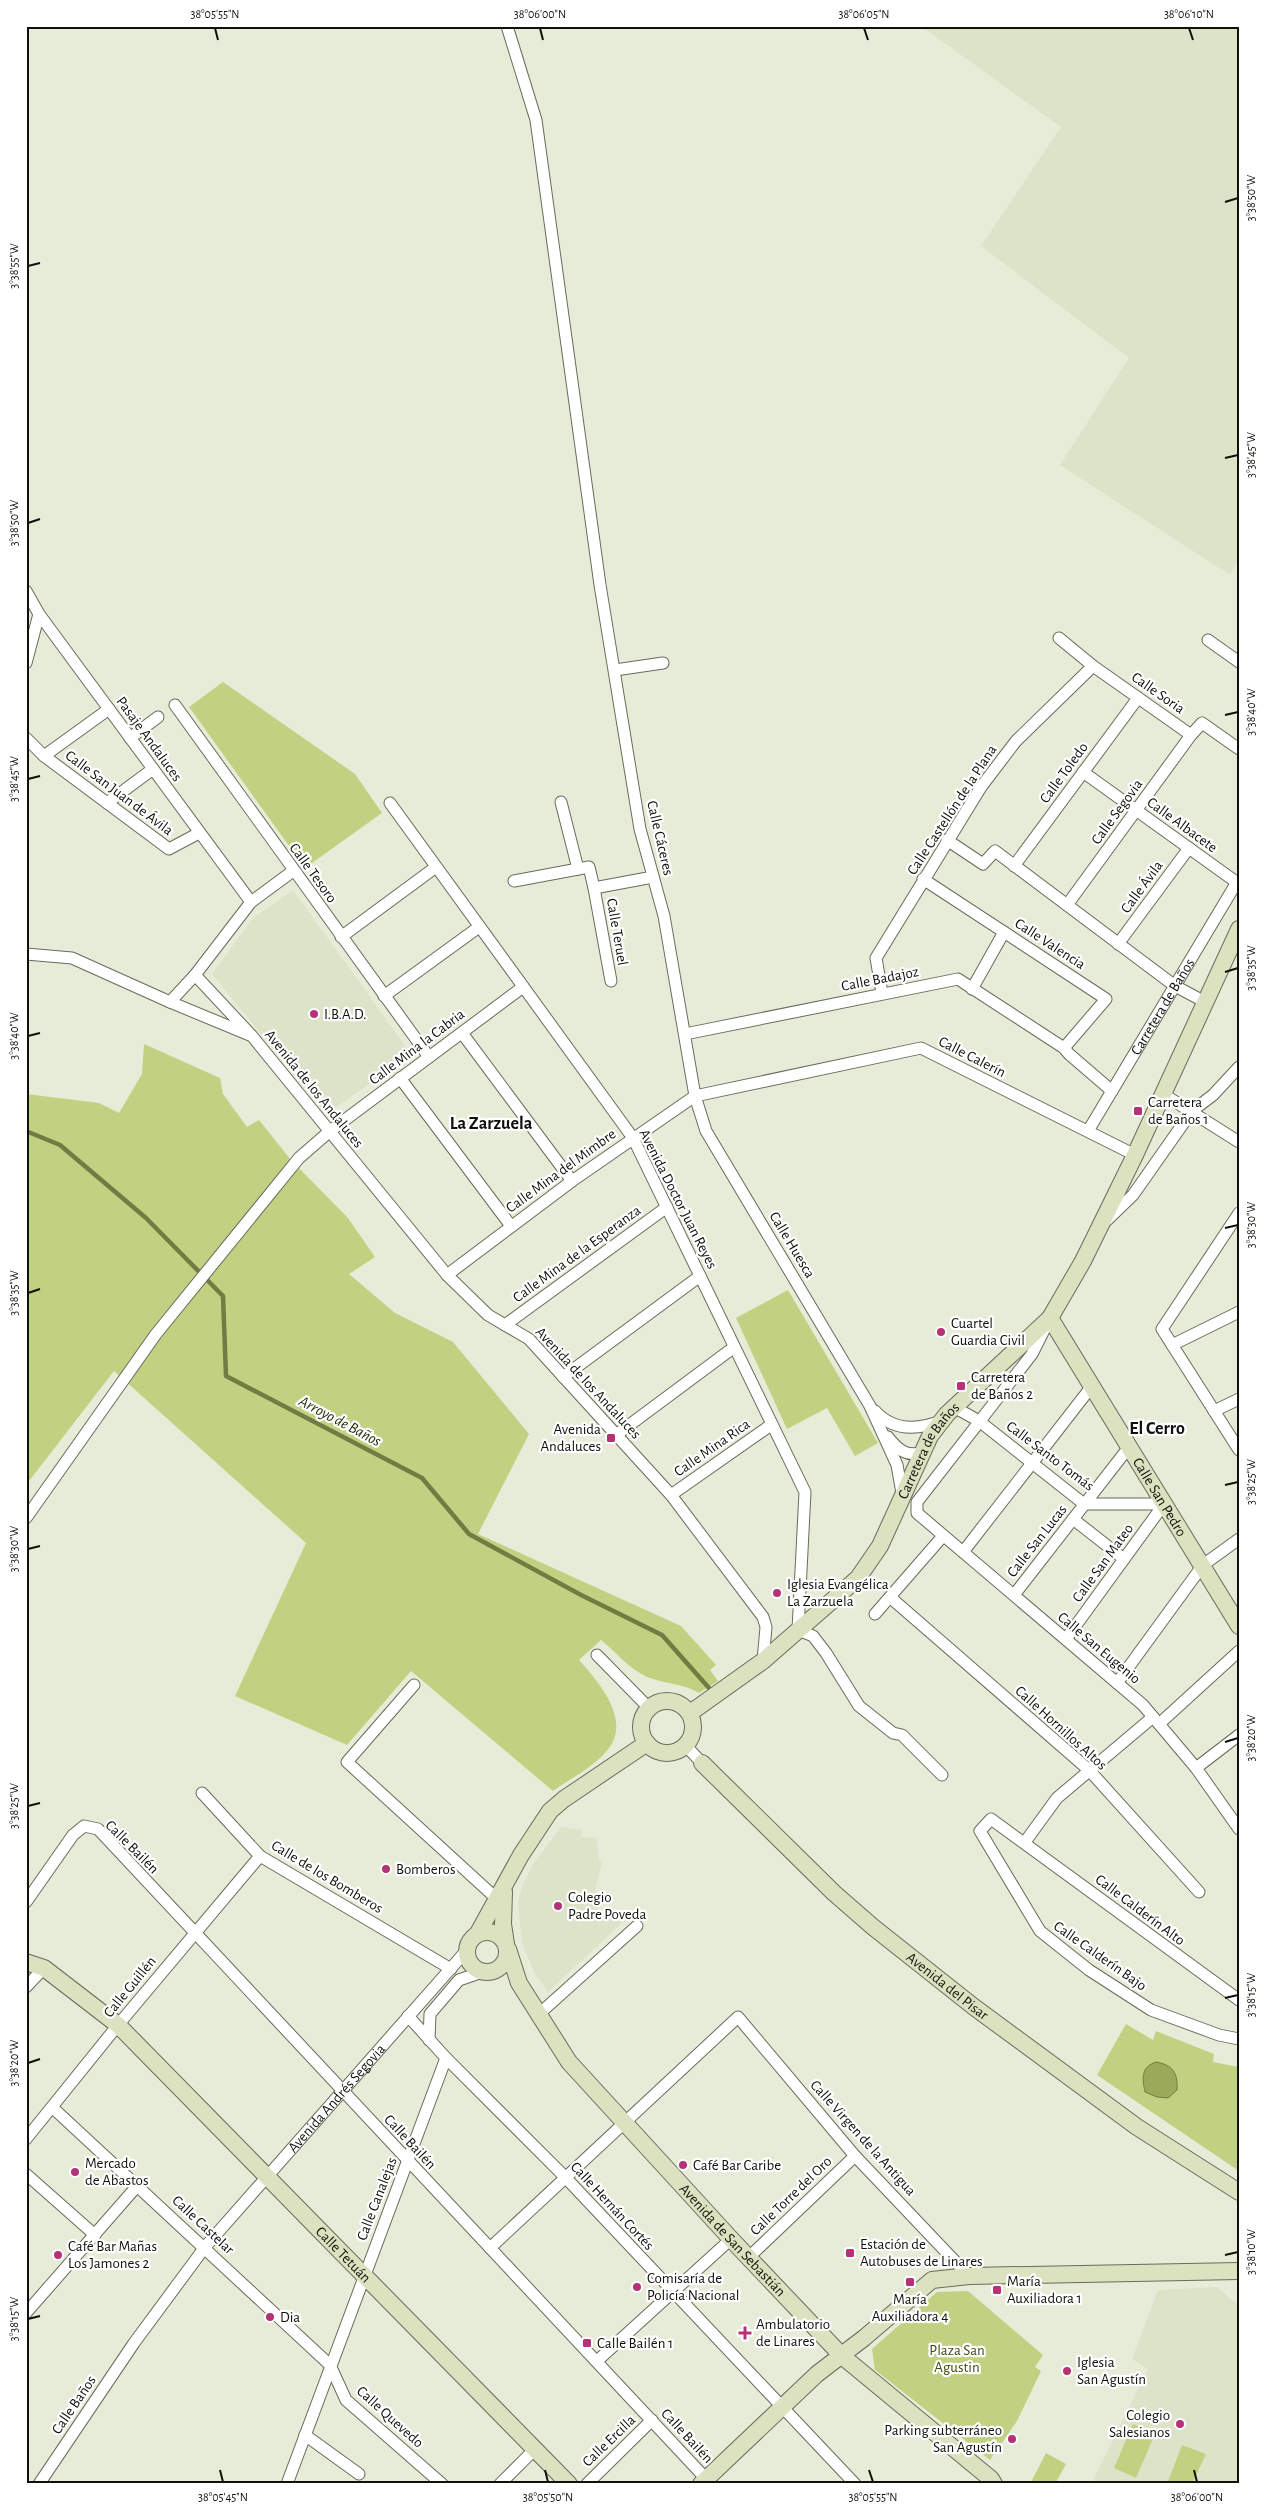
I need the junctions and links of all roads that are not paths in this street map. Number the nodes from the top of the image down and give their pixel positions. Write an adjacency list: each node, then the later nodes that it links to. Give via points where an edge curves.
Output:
1 (507, 26): 10 (street, Calle Cáceres, via 536,120 600,585)
2 (26, 591): 3 (street, Pasaje Andaluces)
3 (39, 614): 8 (street); 13 (street, Pasaje Andaluces)
4 (1059, 638): 9 (street, Calle Soria)
5 (1208, 640): 7 (street)
6 (662, 662): 10 (street)
7 (1239, 662)
8 (26, 663)
9 (1093, 666): 11 (street, Calle Soria); 27 (street, Calle Castellón de la Plana, via 1016,741)
10 (615, 670): 33 (street, Calle Cáceres, via 640,829)
11 (1138, 698): 15 (street, Calle Soria); 21 (street, Calle Toledo)
12 (175, 705): 32 (street, Calle Tesoro)
13 (109, 709): 17 (street, Pasaje Andaluces); 19 (street)
14 (158, 717): 17 (street)
15 (1192, 735): 18 (street, Calle Soria, via 1202,723); 25 (street, Calle Segovia)
16 (26, 738): 19 (street, Calle San Juan de Ávila)
17 (130, 738): 20 (street, Pasaje Andaluces)
18 (1239, 749)
19 (44, 756): 23 (street, Calle San Juan de Ávila)
20 (153, 769): 23 (street); 26 (street, Pasaje Andaluces)
21 (1084, 772): 25 (street, Calle Albacete); 30 (street, Calle Toledo)
22 (561, 802): 31 (street)
23 (107, 803): 26 (street, Calle San Juan de Ávila, via 169,849)
24 (390, 804): 29 (street, Avenida Doctor Juan Reyes)
25 (1137, 810): 28 (street, Calle Albacete); 39 (street, Calle Segovia)
26 (199, 833): 38 (street, Pasaje Andaluces)
27 (947, 840): 30 (street, via 983,864 995,851); 34 (street, Calle Castellón de la Plana)
28 (1189, 848): 36 (street, Calle Albacete); 44 (street, Calle Ávila)
29 (436, 866): 40 (street, Avenida Doctor Juan Reyes); 43 (street)
30 (1014, 866): 39 (street)
31 (578, 869): 35 (street); 37 (street, Calle Teruel, via 590,867)
32 (293, 871): 38 (street); 43 (street, Calle Tesoro)
33 (653, 877): 37 (street, Calle Teruel); 56 (street, Calle Cáceres, via 664,916)
34 (923, 879): 42 (street, Calle Valencia); 51 (street, Calle Castellón de la Plana, via 876,958)
35 (514, 881)
36 (1238, 883): 48 (street, Carretera de Baños)
37 (594, 888): 47 (street, Calle Teruel)
38 (251, 902): 46 (street)
39 (1067, 906): 44 (street)
40 (479, 927): 49 (street, Avenida Doctor Juan Reyes); 52 (street)
41 (1239, 929): 54 (main road, Carretera de Baños)
42 (1004, 932): 50 (street); 58 (street, Calle Valencia, via 1106,999)
43 (341, 937): 52 (street, Calle Tesoro)
44 (1118, 944): 48 (street)
45 (26, 954): 53 (street, via 72,958)
46 (195, 975): 53 (street); 57 (street, Avenida de los Andaluces)
47 (611, 981)
48 (1175, 986): 54 (street); 62 (street, Carretera de Baños)
49 (523, 988): 55 (street, Calle Mina la Cabria); 68 (street, Avenida Doctor Juan Reyes)
50 (972, 988): 51 (street, Calle Badajoz, via 958,979); 58 (street, Calle Badajoz)
51 (882, 993): 56 (street, Calle Badajoz)
52 (384, 996): 59 (street, Calle Tesoro)
53 (170, 1002): 57 (street)
54 (1205, 1002): 63 (main road, Carretera de Baños)
55 (462, 1033): 59 (street, Calle Mina la Cabria); 71 (street)
56 (684, 1034): 64 (street, Calle Cáceres)
57 (252, 1036): 66 (street, Avenida de los Andaluces)
58 (1064, 1048): 62 (street, Calle Badajoz)
59 (429, 1057): 61 (street, Calle Mina la Cabria)
60 (1239, 1067): 65 (street, Carretera de Baños, via 1213,1095)
61 (400, 1078): 66 (street, Calle Mina la Cabria); 74 (street)
62 (1112, 1091): 67 (street, Carretera de Baños)
63 (1164, 1094): 65 (street); 70 (main road, Carretera de Baños)
64 (695, 1096): 67 (street, Calle Calerín, via 921,1048); 68 (street, Calle Mina del Mimbre); 86 (street, Calle Huesca, via 706,1131)
65 (1192, 1111): 69 (street); 75 (street, Carretera de Baños, via 1133,1195)
66 (330, 1131): 76 (street, Avenida de los Andaluces); 103 (street, Calle Mina la Cabria, via 299,1158 156,1334)
67 (1088, 1131): 70 (street, Calle Calerín)
68 (633, 1138): 71 (street, Calle Mina del Mimbre); 72 (street, Avenida Doctor Juan Reyes)
69 (1239, 1142)
70 (1135, 1155): 75 (main road, Carretera de Baños)
71 (572, 1180): 74 (street, Calle Mina del Mimbre)
72 (666, 1207): 77 (street, Avenida Doctor Juan Reyes); 80 (street, Calle Mina de la Esperanza)
73 (1239, 1213): 81 (street, via 1162,1329)
74 (511, 1226): 76 (street, Calle Mina del Mimbre)
75 (1101, 1226): 79 (main road, Carretera de Baños)
76 (447, 1276): 80 (street, Avenida de los Andaluces, via 488,1314)
77 (700, 1276): 82 (street, Avenida Doctor Juan Reyes); 83 (street)
78 (1239, 1312): 81 (street)
79 (1050, 1318): 84 (main road, Calle San Pedro); 87 (main road, Carretera de Baños); 90 (street, via 1032,1354)
80 (505, 1325): 83 (street, Avenida de los Andaluces, via 529,1339)
81 (1172, 1345): 88 (street)
82 (733, 1348): 91 (street, Avenida Doctor Juan Reyes); 94 (street)
83 (564, 1377): 94 (street, Avenida de los Andaluces)
84 (1092, 1386): 95 (main road, Calle San Pedro); 98 (street)
85 (1239, 1399): 88 (street)
86 (870, 1406): 92 (street, Calle Huesca); 93 (street, Calle Huesca, via 886,1421)
87 (954, 1407): 89 (main road, Carretera de Baños); 90 (street, Calle Santo Tomás)
88 (1214, 1411): 96 (street)
89 (943, 1420): 93 (street); 97 (main road, Carretera de Baños, via 930,1436)
90 (979, 1421): 98 (street, Calle Santo Tomás); 105 (street, Calle San Eugenio, via 917,1502 917,1513)
91 (771, 1425): 99 (street, Calle Mina Rica); 114 (street, Avenida Doctor Juan Reyes, via 805,1492)
92 (879, 1426): 97 (street, Calle Huesca, via 902,1452 914,1455); 102 (street, Calle Huesca, via 901,1480)
93 (908, 1428): 97 (street)
94 (616, 1435): 99 (street, Avenida de los Andaluces)
95 (1130, 1447): 100 (street, Calle San Lucas); 101 (main road, Calle San Pedro)
96 (1239, 1450)
97 (924, 1451): 102 (main road, Carretera de Baños)
98 (1032, 1463): 100 (street, Calle Santo Tomás); 107 (street)
99 (671, 1496): 118 (street, Avenida de los Andaluces, via 763,1617 766,1627)
100 (1084, 1504): 101 (street, Calle Santo Tomás); 104 (street, Calle San Lucas)
101 (1164, 1504): 108 (street, Calle San Mateo); 109 (main road, Calle San Pedro)
102 (899, 1508): 114 (main road, Carretera de Baños, via 880,1546 858,1578)
103 (26, 1518)
104 (1073, 1519): 108 (street); 110 (street, Calle San Lucas)
105 (943, 1536): 107 (street, Calle San Eugenio); 111 (street)
106 (1239, 1539): 109 (street)
107 (963, 1552): 110 (street, Calle San Eugenio)
108 (1124, 1559): 115 (street, Calle San Mateo)
109 (1203, 1565): 113 (main road, Calle San Pedro); 119 (street)
110 (1014, 1596): 115 (street, Calle San Eugenio)
111 (891, 1598): 112 (street); 129 (street, Calle Hornillos Altos)
112 (875, 1614)
113 (1239, 1626)
114 (798, 1630): 118 (main road); 130 (street, via 813,1636 859,1706 893,1732 902,1735)
115 (1066, 1640): 119 (street, Calle San Eugenio)
116 (1239, 1651): 123 (street)
117 (597, 1655): 121 (street)
118 (763, 1661): 122 (main road)
119 (1117, 1683): 123 (street, Calle San Eugenio)
120 (414, 1685): 138 (street, via 347,1762)
121 (649, 1708): 122 (main road, via 668,1701 681,1704); 125 (main road, via 642,1722)
122 (690, 1713): 126 (main road, via 694,1728)
123 (1156, 1721): 128 (street, Calle San Eugenio); 129 (street)
124 (1239, 1736): 128 (street)
125 (646, 1743): 126 (main road, via 664,1753); 136 (main road, via 550,1811)
126 (686, 1746): 127 (street, Avenida del Pisar)
127 (702, 1763): 168 (main road, Avenida del Pisar, via 834,1893 881,1933 974,2007 1137,2127)
128 (1196, 1768): 133 (street, Calle San Eugenio)
129 (1089, 1770): 134 (street, via 1057,1798); 137 (street, Calle Hornillos Altos)
130 (942, 1775)
131 (202, 1793): 135 (street, Calle de los Bomberos)
132 (991, 1819): 134 (street, Calle Calderín Alto); 155 (street, Calle Calderín Bajo, via 980,1830 1040,1932 1089,1970 1151,2010)
133 (1239, 1829)
134 (1025, 1842): 151 (street, Calle Calderín Alto)
135 (260, 1856): 141 (street, Calle Guillén); 147 (street, Calle de los Bomberos)
136 (506, 1885): 138 (main road); 143 (main road, via 502,1911)
137 (1199, 1892)
138 (497, 1899): 142 (main road)
139 (26, 1902): 141 (street, Calle Bailén, via 73,1835 84,1826 98,1829)
140 (637, 1926): 152 (street)
141 (194, 1933): 154 (street, Calle Guillén); 158 (street, Calle Bailén)
142 (478, 1933): 143 (main road, via 495,1933); 144 (main road, via 470,1940)
143 (507, 1947): 148 (main road, via 506,1961 501,1967); 150 (main road, Avenida de San Sebastián)
144 (467, 1950): 147 (street, Avenida Andrés Segovia); 148 (main road, via 471,1964)
145 (26, 1962): 146 (main road, Calle Tetuán)
146 (44, 1968): 149 (street); 154 (main road, Calle Tetuán)
147 (450, 1969): 153 (street, Avenida Andrés Segovia)
148 (485, 1972): 150 (main road, Avenida de San Sebastián, via 508,1978); 156 (street, via 459,1980 430,2014)
149 (26, 1987)
150 (523, 1990): 152 (main road, Avenida de San Sebastián)
151 (1239, 2000)
152 (539, 2014): 160 (main road, Avenida de San Sebastián, via 569,2062)
153 (408, 2016): 156 (street, Calle Hernán Cortés); 158 (street, Avenida Andrés Segovia)
154 (118, 2025): 159 (street, Calle Guillén); 165 (main road, Calle Tetuán)
155 (1239, 2039)
156 (429, 2040): 157 (street, Calle Hernán Cortés)
157 (446, 2058): 163 (street, Calle Canalejas); 166 (street, Calle Hernán Cortés)
158 (343, 2091): 163 (street, Calle Bailén); 165 (street, Avenida Andrés Segovia)
159 (54, 2108): 161 (street, Calle Guillén); 167 (street, Calle Castelar)
160 (624, 2122): 162 (street, Calle Virgen de la Antigua, via 738,2017); 166 (street); 170 (main road, Avenida de San Sebastián)
161 (26, 2139)
162 (855, 2156): 173 (street, Calle Torre del Oro); 176 (street, Calle Virgen de la Antigua)
163 (408, 2162): 172 (street, Calle Bailén); 175 (street, Calle Canalejas)
164 (26, 2174): 169 (street)
165 (268, 2177): 171 (street, Avenida Andrés Segovia); 175 (main road, Calle Tetuán)
166 (565, 2177): 172 (street); 177 (street, Calle Hernán Cortés)
167 (138, 2185): 169 (street); 171 (street, Calle Castelar)
168 (1239, 2192)
169 (95, 2235): 178 (street)
170 (731, 2239): 173 (main road, Avenida de San Sebastián); 177 (street)
171 (205, 2247): 181 (street, Calle Castelar); 188 (street, Calle Baños, via 134,2343)
172 (490, 2248): 180 (street, Calle Bailén)
173 (748, 2258): 179 (main road, Avenida de San Sebastián)
174 (1238, 2271): 176 (main road)
175 (365, 2274): 181 (street, Calle Canalejas); 185 (main road, Calle Tetuán)
176 (969, 2276): 179 (main road, via 932,2280)
177 (672, 2293): 180 (street); 182 (street, Calle Hernán Cortés)
178 (26, 2313)
179 (842, 2356): 182 (main road); 195 (main road, Avenida de San Sebastián)
180 (597, 2361): 183 (street, Calle Bailén)
181 (330, 2365): 184 (street, Calle Canalejas); 190 (street, Calle Quevedo, via 346,2400)
182 (782, 2407): 187 (main road); 194 (street, Calle Hernán Cortés)
183 (652, 2420): 187 (street, Calle Bailén); 193 (street, Calle Ercilla)
184 (305, 2435): 186 (street); 189 (street, Calle Canalejas)
185 (534, 2450): 191 (street); 192 (main road, Calle Tetuán)
186 (359, 2474)
187 (706, 2482)
188 (39, 2484)
189 (287, 2484)
190 (442, 2484)
191 (500, 2484)
192 (569, 2484)
193 (587, 2484)
194 (855, 2484)
195 (994, 2484)

